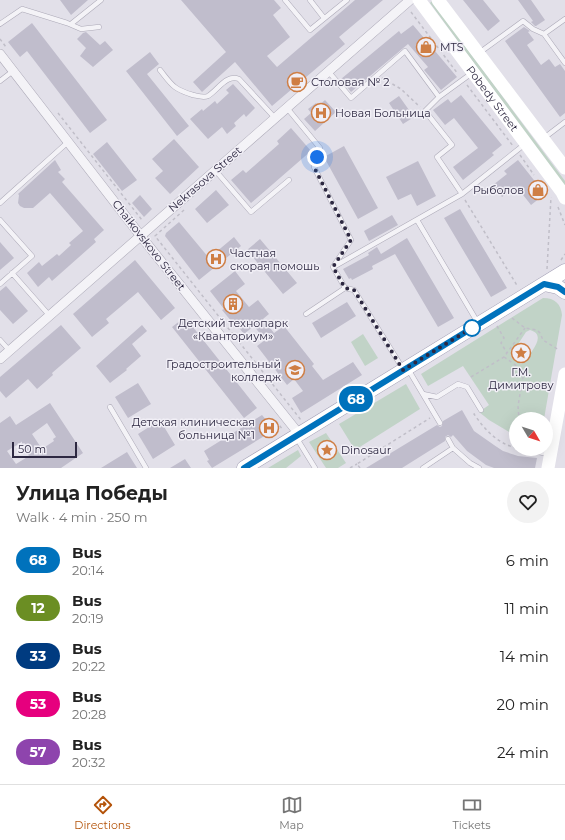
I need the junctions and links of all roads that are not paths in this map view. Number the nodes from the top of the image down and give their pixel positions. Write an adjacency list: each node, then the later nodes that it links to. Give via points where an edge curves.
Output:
1 (101, 0): 11 (lane)
2 (285, 0): 8 (lane, via 310,30)
3 (310, 0): 8 (lane)
4 (347, 0): 8 (lane)
5 (410, 0): 19 (street, Nekrasova Street)
6 (419, 0): 20 (main road, Pobedy Street)
7 (438, 0): 14 (main road, Pobedy Street)
8 (324, 18)
9 (565, 19): 13 (lane)
10 (0, 24): 11 (lane, via 22,9)
11 (71, 24): 12 (lane, via 81,29)
12 (99, 27)
13 (544, 34): 14 (lane, via 532,29 523,21); 16 (lane)
14 (479, 53): 26 (main road, Pobedy Street)
15 (0, 54): 18 (street, Chaikovskovo Street)
16 (565, 63)
17 (160, 70): 24 (lane, via 176,89 201,97 209,95 230,78 235,77)
18 (13, 71): 21 (lane); 27 (street, Chaikovskovo Street)
19 (328, 71): 22 (lane, via 351,98 405,51); 23 (street, Nekrasova Street)
20 (468, 76): 22 (lane); 28 (main road, Pobedy Street)
21 (0, 81)
22 (439, 97): 32 (lane, via 425,111 452,145 437,157)
23 (287, 108): 24 (street, Nekrasova Street); 38 (lane, via 320,148 314,167 351,240)
24 (275, 118): 30 (street, Nekrasova Street)
25 (565, 122): 26 (lane)
26 (543, 139): 29 (main road, Pobedy Street)
27 (68, 142): 34 (lane); 37 (street, Chaikovskovo Street)
28 (521, 147): 32 (lane); 33 (main road, Pobedy Street)
29 (565, 168)
30 (215, 170): 31 (lane, via 251,212); 37 (street, Nekrasova Street)
31 (289, 180)
32 (462, 194): 36 (lane)
33 (559, 201)
34 (0, 203)
35 (0, 220): 40 (lane, via 32,256)
36 (417, 220): 38 (lane); 47 (lane)
37 (140, 235): 46 (street, Nekrasova Street); 57 (street, Chaikovskovo Street)
38 (333, 267): 43 (lane)
39 (565, 271): 41 (main road)
40 (12, 273): 42 (lane); 46 (lane)
41 (546, 277): 44 (main road); 47 (main road)
42 (0, 284)
43 (345, 288): 45 (lane); 51 (lane, via 354,290)
44 (565, 292)
45 (306, 314)
46 (49, 315): 49 (street, Nekrasova Street)
47 (479, 324): 51 (main road)
48 (0, 340): 49 (lane)
49 (9, 350): 50 (street, Nekrasova Street)
50 (0, 359)
51 (406, 369): 53 (lane); 57 (main road)
52 (565, 374): 58 (main road)
53 (423, 394): 55 (lane, via 437,397 458,384 466,387); 56 (lane)
54 (110, 407): 62 (lane)
55 (481, 410)
56 (440, 423)
57 (297, 436): 63 (main road); 64 (lane)
58 (553, 438)
59 (448, 439): 60 (lane)
60 (454, 448): 65 (lane); 66 (lane)
61 (550, 456): 67 (main road)
62 (146, 468)
63 (244, 468)
64 (316, 468)
65 (423, 468)
66 (479, 468)
67 (548, 468)

